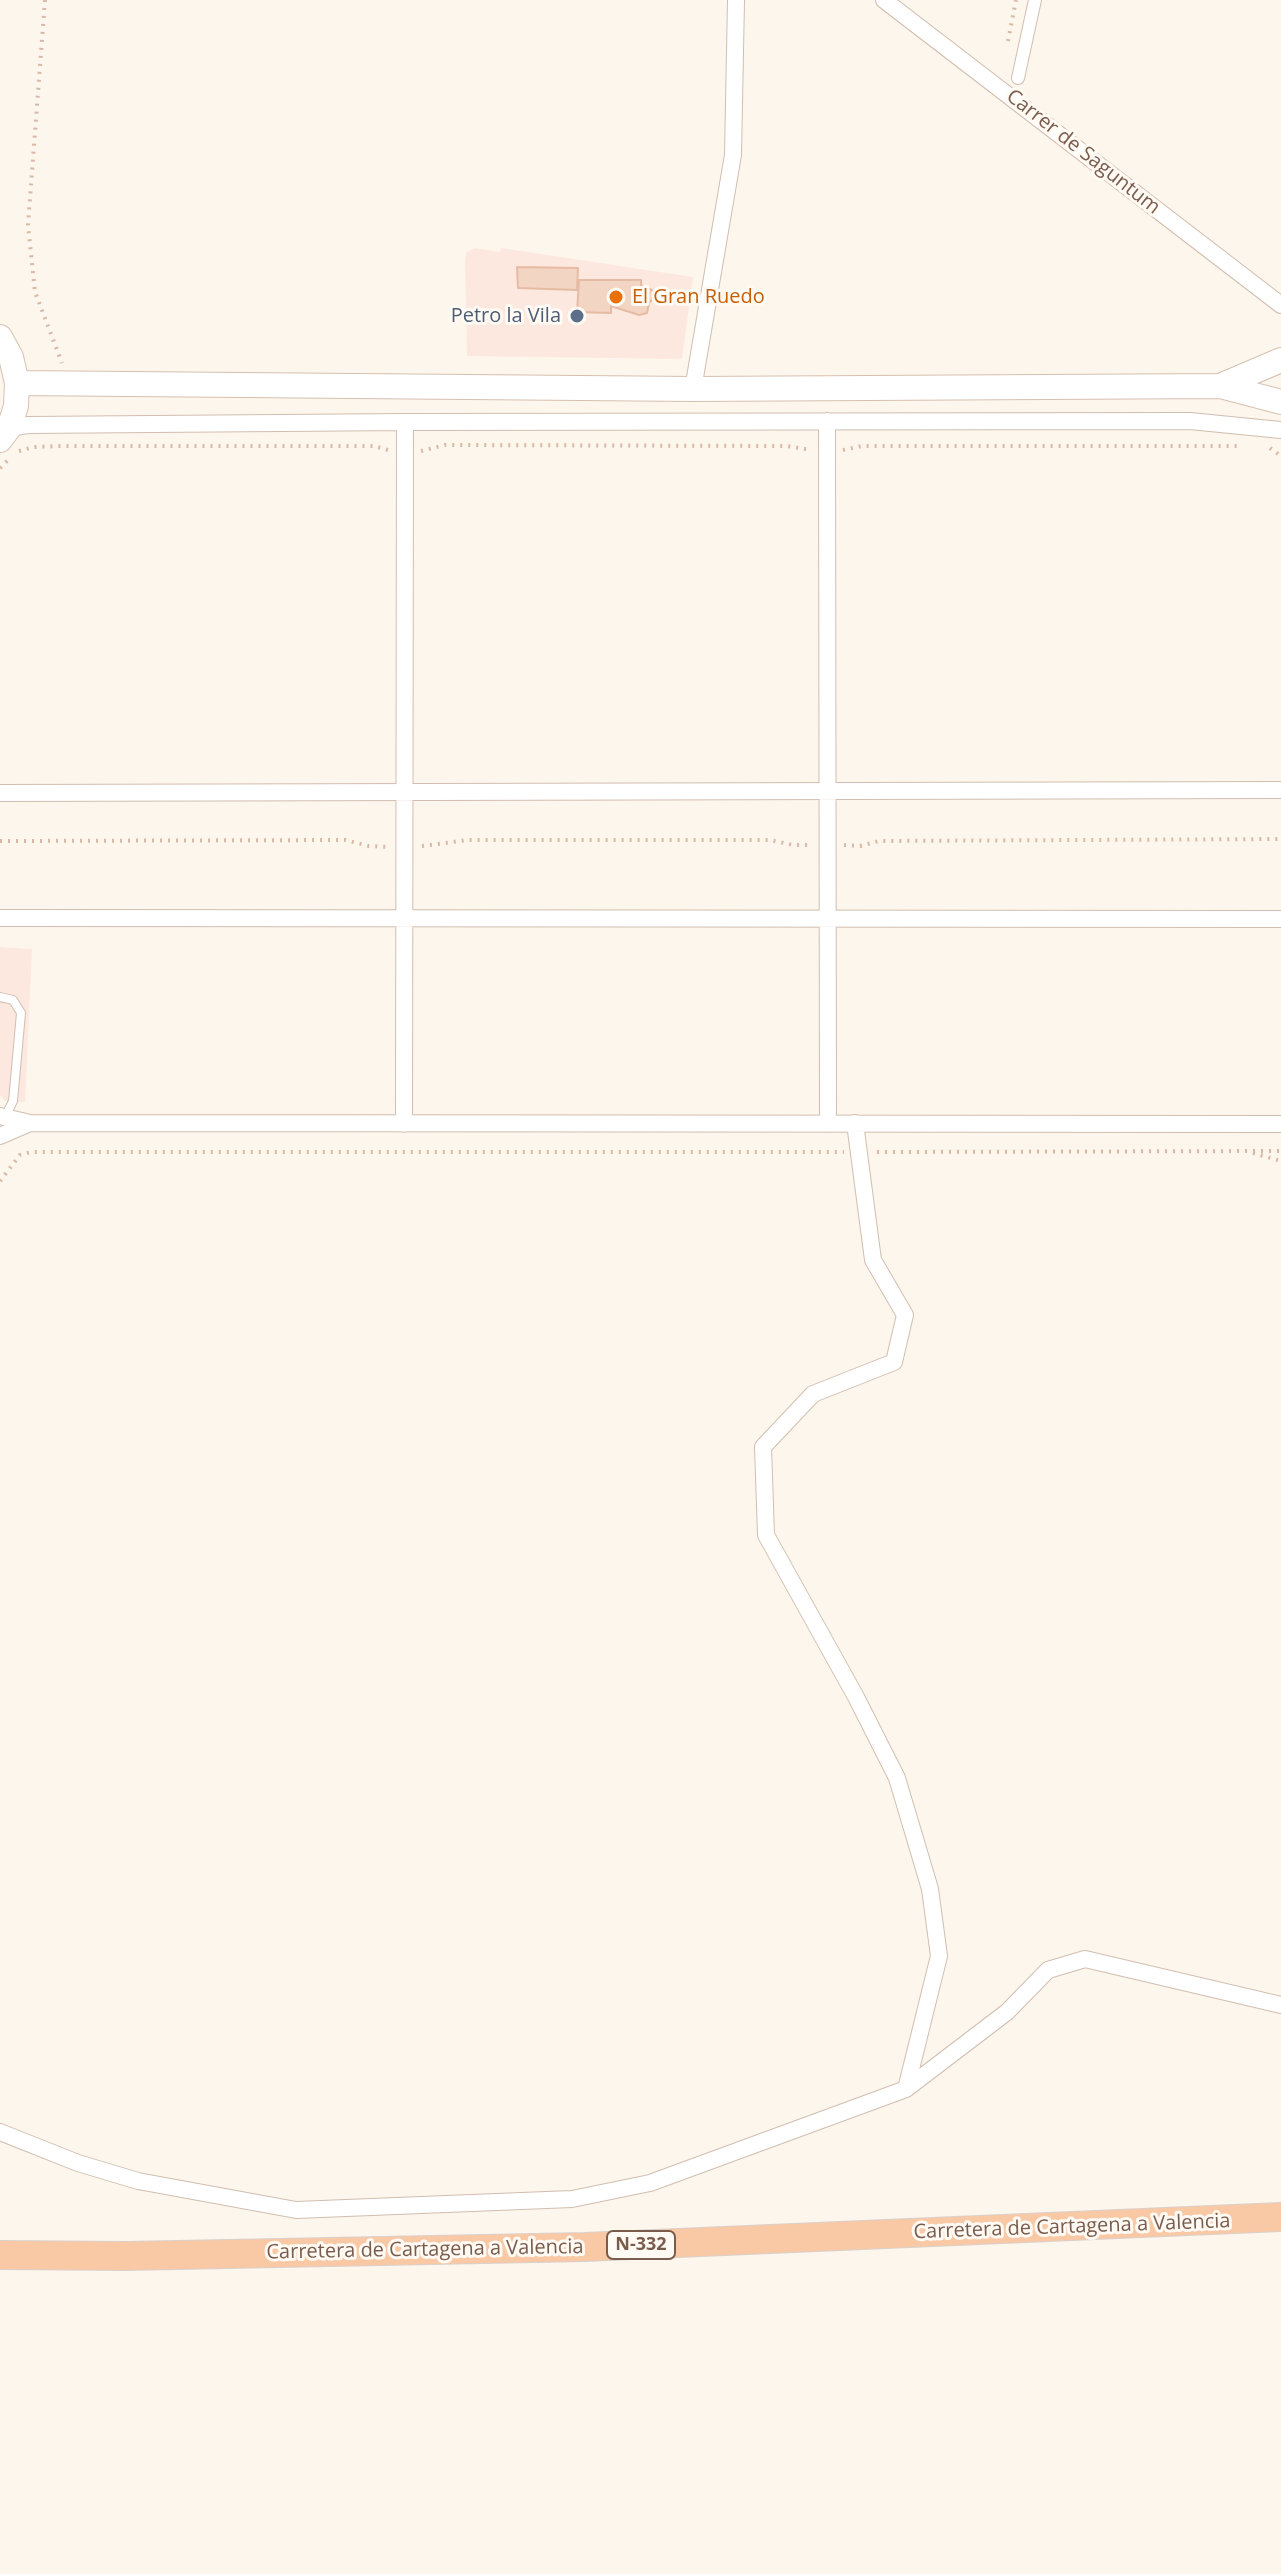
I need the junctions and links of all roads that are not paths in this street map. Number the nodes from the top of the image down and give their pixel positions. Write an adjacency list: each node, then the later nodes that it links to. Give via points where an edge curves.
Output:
1 (736, 0): 10 (street, via 733,155)
2 (884, 0): 5 (street, Carrer de Saguntum)
3 (1035, 0): 4 (street)
4 (1018, 78)
5 (1281, 305)
6 (0, 337): 8 (main road)
7 (1281, 360): 9 (main road)
8 (17, 383): 10 (main road); 15 (main road, via 16,406)
9 (1220, 386): 10 (main road); 11 (main road)
10 (693, 389)
11 (1281, 402)
12 (827, 421): 13 (street); 14 (street, via 1190,421); 17 (street)
13 (405, 422): 15 (street, via 28,425); 18 (street)
14 (1281, 430)
15 (4, 434)
16 (1281, 790): 17 (street)
17 (828, 791): 18 (street); 22 (street)
18 (405, 792): 19 (street); 21 (street)
19 (0, 793)
20 (0, 918): 21 (street)
21 (405, 918): 22 (street); 28 (street)
22 (828, 919): 23 (street); 29 (street)
23 (1281, 919)
24 (0, 997): 25 (lane, via 13,1000 21,1013 13,1101)
25 (2, 1117): 26 (street)
26 (30, 1123): 28 (street); 31 (street)
27 (855, 1123): 29 (street); 30 (street); 33 (street, via 873,1260 905,1315 894,1362 813,1394 763,1447 766,1535 897,1778 930,1889 939,1956)
28 (404, 1124): 29 (street)
29 (828, 1124)
30 (1281, 1124)
31 (0, 1136)
32 (1281, 2005): 33 (street, via 1085,1959 1048,1970 1007,2012)
33 (906, 2089): 34 (street, via 650,2183 572,2199 296,2210 138,2181)
34 (0, 2132)
35 (1281, 2217): 36 (highway, Carretera de Cartagena a Valencia / N-332, via 585,2247)
36 (0, 2255)

